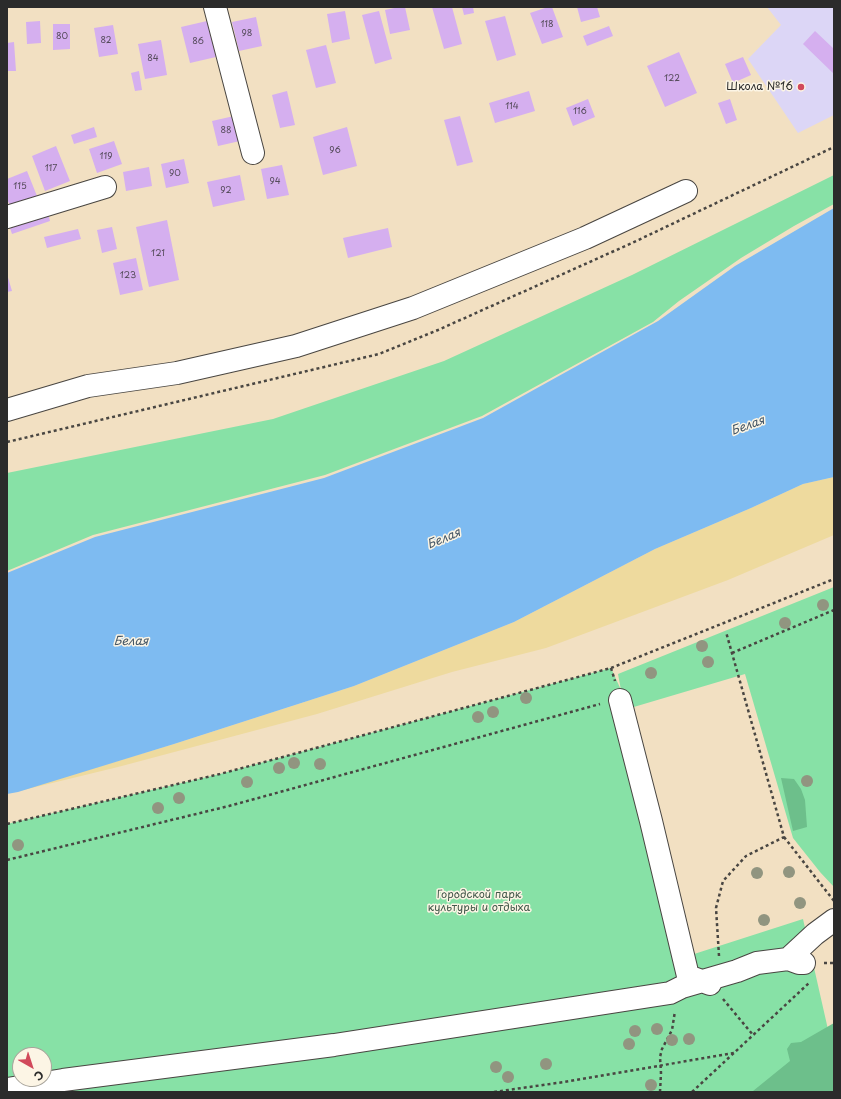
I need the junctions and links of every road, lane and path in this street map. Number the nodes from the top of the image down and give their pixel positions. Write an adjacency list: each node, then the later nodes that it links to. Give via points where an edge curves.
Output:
1 (215, 7): 3 (lane)
2 (834, 147): 8 (path, via 632,243 379,354)
3 (253, 153)
4 (105, 187): 6 (lane)
5 (686, 191): 7 (lane, via 585,238 413,308 303,343 177,373 88,386)
6 (7, 217)
7 (7, 410)
8 (7, 442)
9 (834, 579): 14 (path, via 611,668 220,774)
10 (834, 610): 12 (path)
11 (726, 632): 12 (path)
12 (732, 653): 15 (path)
13 (620, 700): 16 (path, via 229,806); 20 (lane, via 688,976)
14 (7, 824)
15 (784, 836): 17 (path); 20 (path, via 746,856 723,881 716,908)
16 (7, 860)
17 (834, 901)
18 (834, 920): 19 (lane, via 814,934)
19 (796, 961): 20 (lane, via 757,964); 22 (path, via 809,983)
20 (711, 981): 21 (lane); 22 (path)
21 (675, 991): 24 (path, via 676,1005 672,1030 662,1049); 25 (lane, via 350,1043)
22 (753, 1035): 23 (path)
23 (734, 1053): 24 (path); 28 (path)
24 (661, 1066): 26 (path); 27 (path)
25 (7, 1088)
26 (494, 1092)
27 (660, 1092)
28 (692, 1092)

